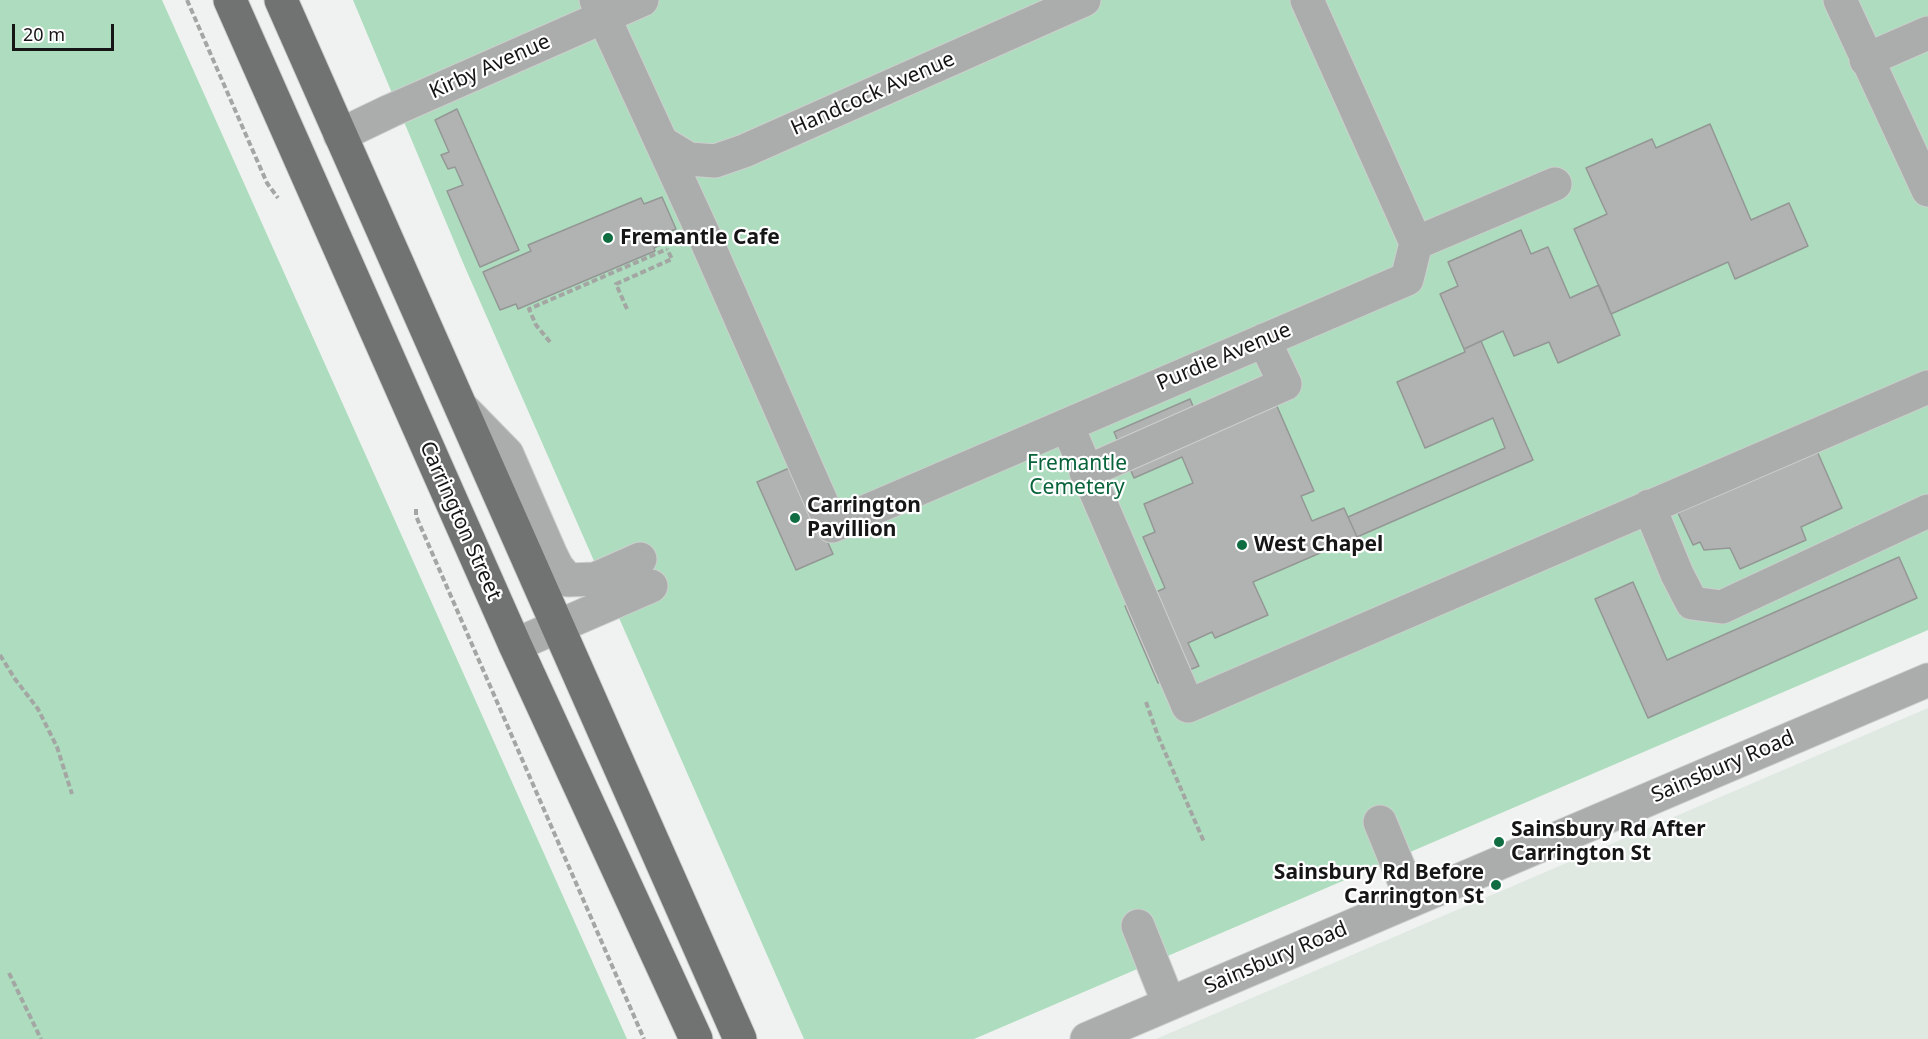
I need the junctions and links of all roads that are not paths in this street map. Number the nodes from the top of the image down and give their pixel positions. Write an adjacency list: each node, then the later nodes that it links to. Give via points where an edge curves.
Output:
1 (230, 0): 23 (main road, Carrington Street)
2 (281, 0): 10 (main road)
3 (642, 0): 7 (street, Kirby Avenue)
4 (1084, 0): 11 (street, Handcock Avenue, via 744,151 714,161 689,159)
5 (1306, 0): 14 (street)
6 (1840, 0): 9 (street)
7 (600, 9): 10 (street, Kirby Avenue); 11 (street)
8 (1928, 33): 9 (street)
9 (1866, 60): 13 (street)
10 (340, 135): 17 (main road)
11 (661, 142): 18 (street, Purdie Avenue, via 832,526)
12 (1556, 184): 14 (street)
13 (1928, 190)
14 (1416, 243): 15 (street, Purdie Avenue, via 1407,279)
15 (1264, 340): 18 (street, Purdie Avenue); 19 (street, via 1285,384)
16 (1928, 387): 20 (street)
17 (459, 406): 22 (main road); 22 (street, via 507,454 551,555 568,579 646,573)
18 (1066, 425): 19 (street)
19 (1086, 472): 20 (street, via 1188,706)
20 (1649, 506): 21 (street, via 1692,603 1722,607)
21 (1928, 511)
22 (557, 627): 23 (street); 30 (main road)
23 (515, 645): 29 (main road, Carrington Street)
24 (1928, 680): 26 (street, Sainsbury Road)
25 (1380, 822): 26 (street)
26 (1412, 900): 28 (street, Sainsbury Road)
27 (1138, 926): 28 (street)
28 (1169, 1004): 31 (street, Sainsbury Road)
29 (696, 1039)
30 (740, 1039)
31 (1088, 1039)

